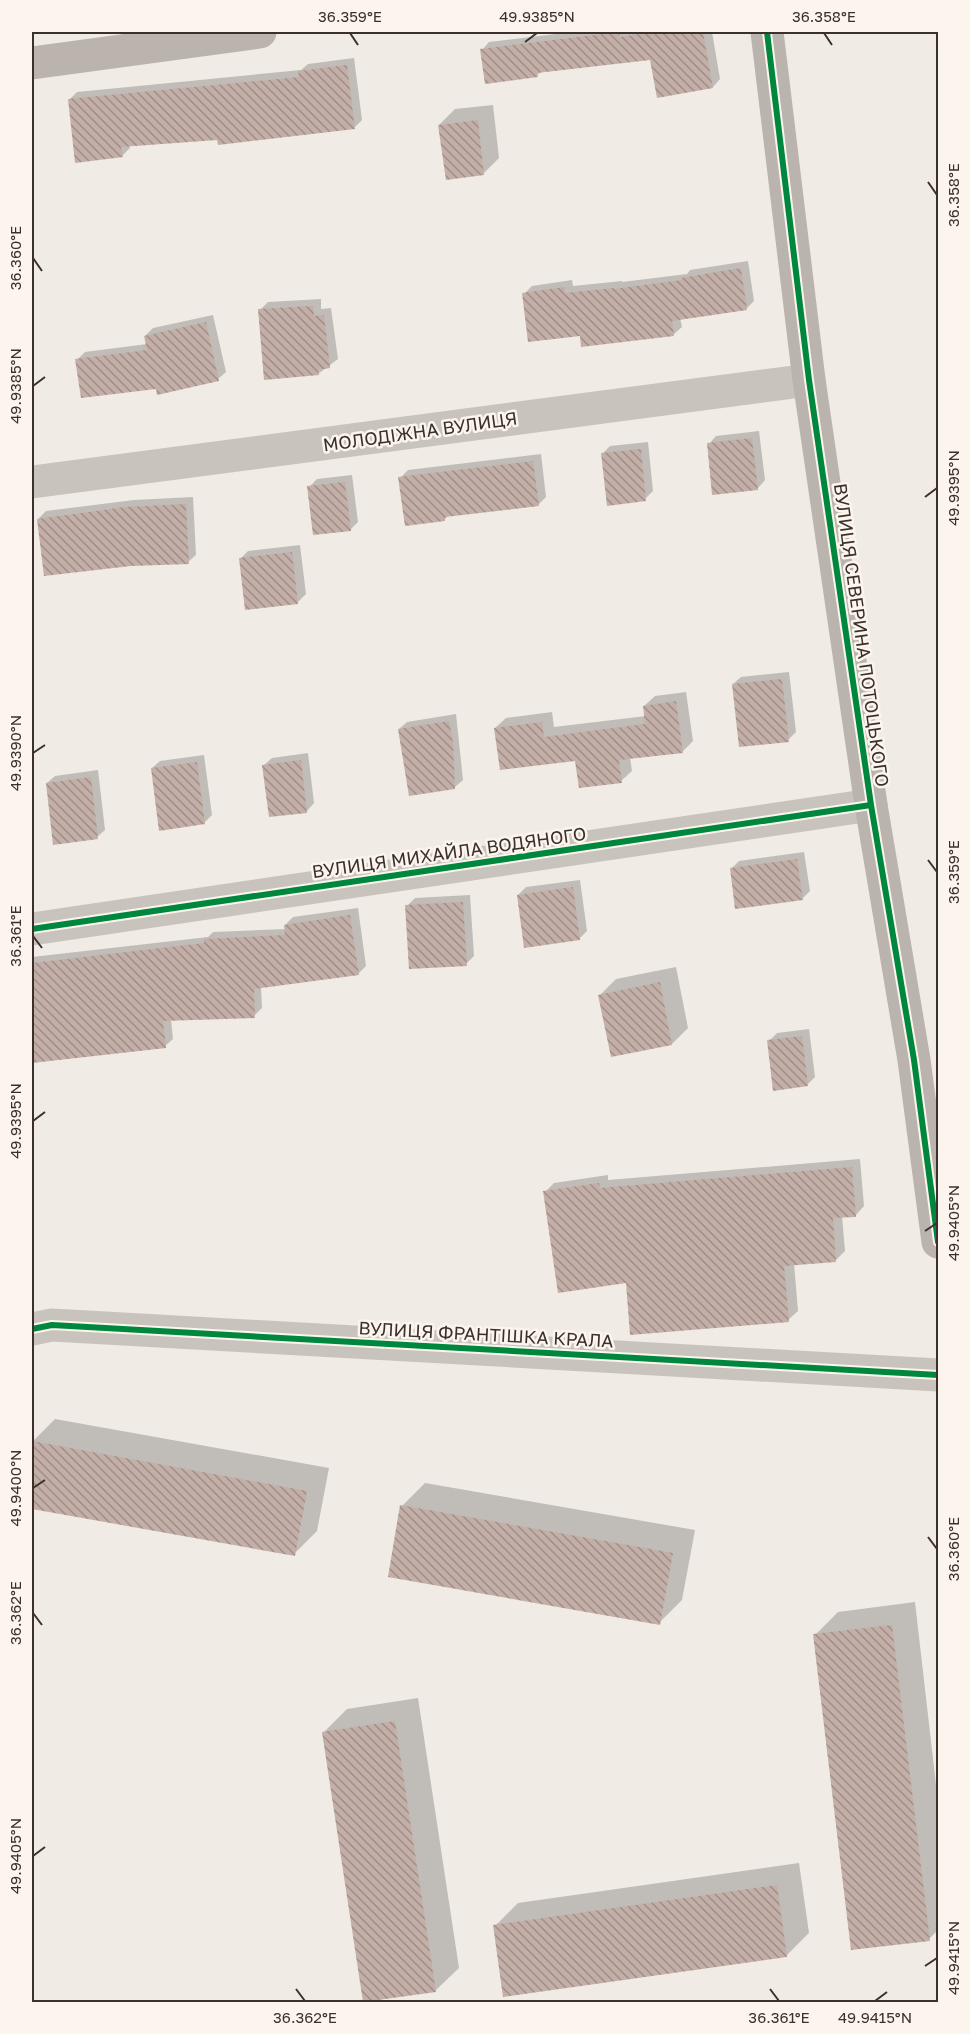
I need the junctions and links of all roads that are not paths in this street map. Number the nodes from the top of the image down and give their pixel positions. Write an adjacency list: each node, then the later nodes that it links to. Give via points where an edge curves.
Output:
1 (260, 32): 3 (street)
2 (767, 32): 4 (street, ВУЛИЦЯ СЕВЕРИНА ПОТОЦЬКОГО)
3 (32, 63)
4 (809, 380): 5 (street, МОЛОДІЖНА ВУЛИЦЯ); 6 (street, ВУЛИЦЯ СЕВЕРИНА ПОТОЦЬКОГО)
5 (32, 482)
6 (871, 805): 7 (street, ВУЛИЦЯ МИХАЙЛА ВОДЯНОГО); 8 (street, ВУЛИЦЯ СЕВЕРИНА ПОТОЦЬКОГО, via 914,1060)
7 (32, 929)
8 (939, 1242)
9 (32, 1329): 10 (street, ВУЛИЦЯ ФРАНТІШКА КРАЛА, via 52,1325)
10 (939, 1375)

